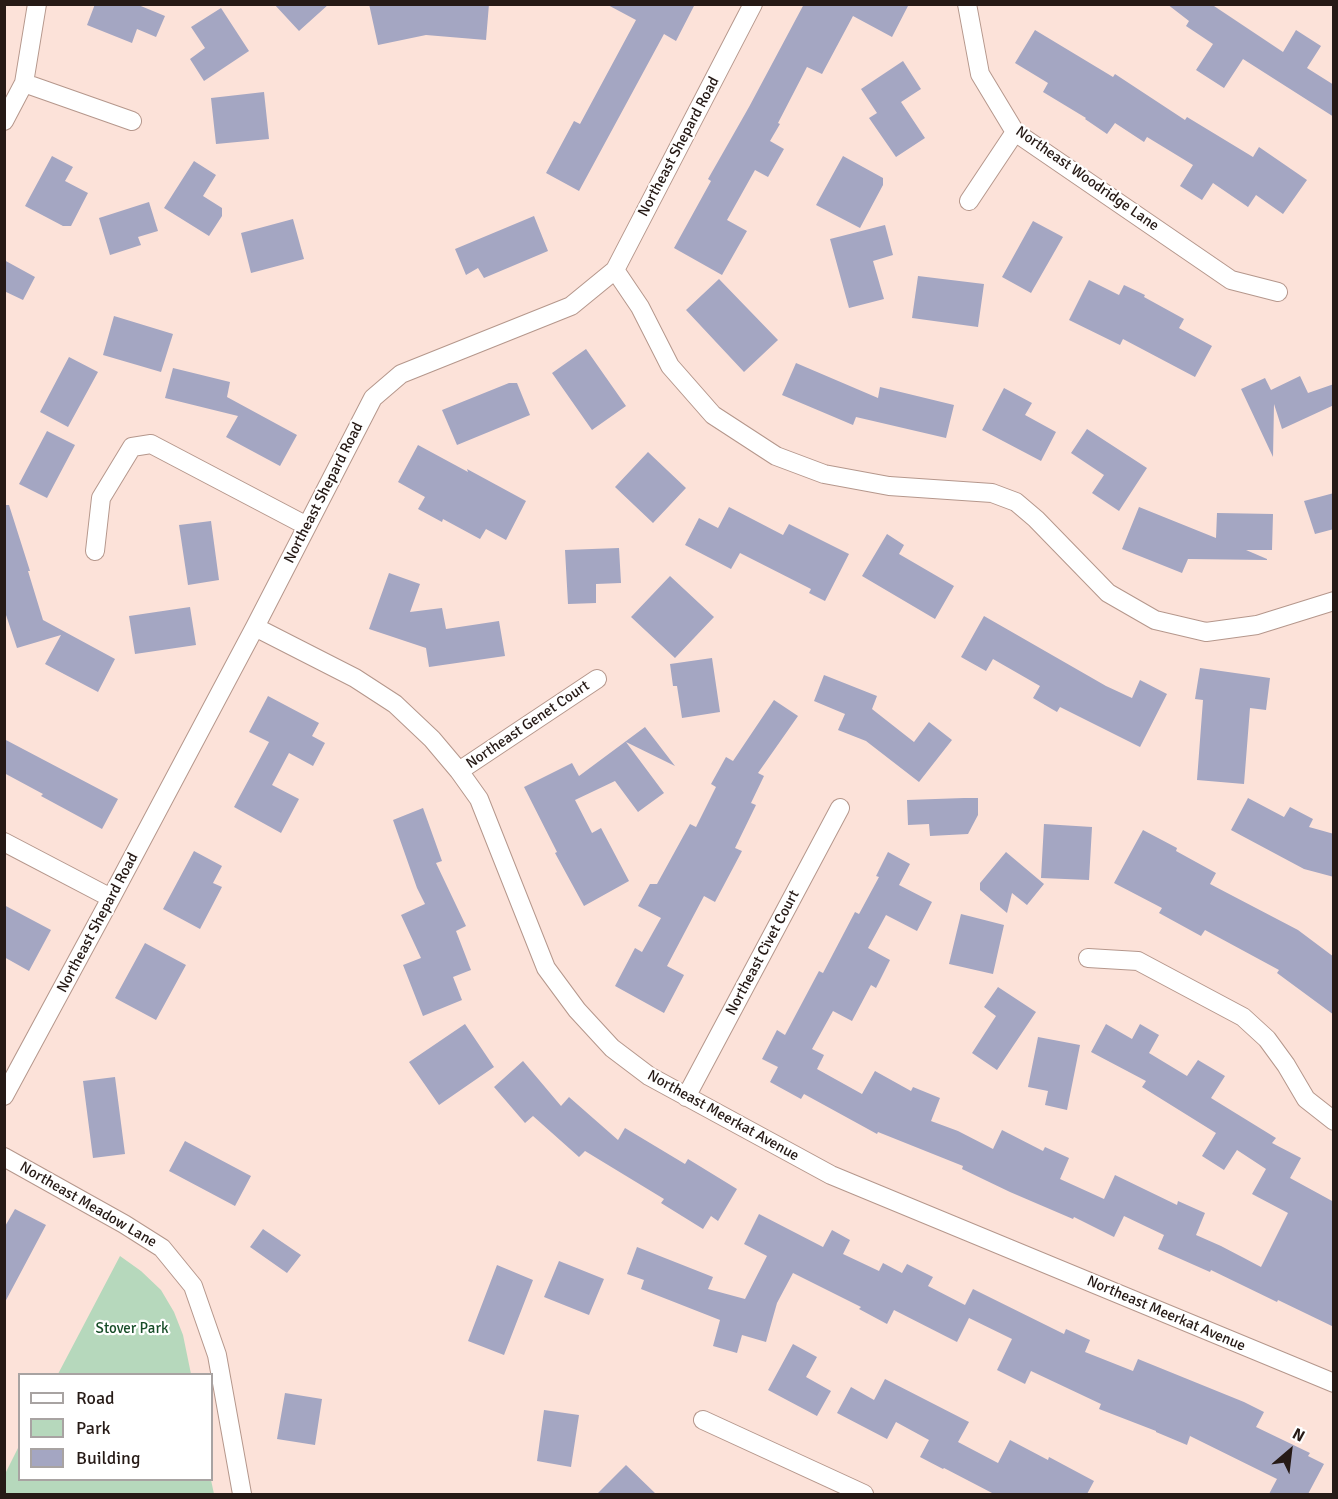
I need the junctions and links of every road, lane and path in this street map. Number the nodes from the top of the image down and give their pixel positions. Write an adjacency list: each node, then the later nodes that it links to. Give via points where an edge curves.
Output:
1 (37, 4): 4 (street)
2 (753, 4): 9 (street, Northeast Shepard Road)
3 (967, 4): 7 (street, Northeast Woodridge Lane, via 980,74)
4 (24, 83): 5 (street); 6 (street)
5 (4, 121)
6 (132, 121)
7 (1015, 132): 8 (street); 10 (street, Northeast Woodridge Lane, via 1231,280)
8 (969, 201)
9 (615, 270): 11 (street, Northeast Shepard Road, via 571,306 400,374 373,398); 13 (street, via 670,366 713,415 776,456 824,474 889,486 992,493 1016,502 1108,593 1155,620 1206,632 1257,625)
10 (1278, 292)
11 (307, 526): 12 (street, via 152,444 132,447 101,498); 14 (street, Northeast Shepard Road)
12 (95, 551)
13 (1334, 601)
14 (255, 627): 16 (street, Northeast Meerkat Avenue, via 354,678 395,704); 19 (street, Northeast Shepard Road)
15 (597, 679): 16 (street, Northeast Genet Court)
16 (459, 771): 22 (street, Northeast Meerkat Avenue, via 479,799 546,968 612,1048)
17 (840, 808): 22 (street, Northeast Civet Court)
18 (4, 842): 19 (street)
19 (111, 898): 21 (street, Northeast Shepard Road)
20 (1088, 958): 23 (street, via 1138,961 1243,1017 1267,1039 1306,1099)
21 (4, 1096)
22 (686, 1097): 25 (street, Northeast Meerkat Avenue, via 831,1175)
23 (1334, 1121)
24 (4, 1158): 27 (street, Northeast Meadow Lane, via 162,1248 193,1286 217,1355)
25 (1334, 1383)
26 (703, 1420): 28 (street)
27 (242, 1494)
28 (864, 1494)

